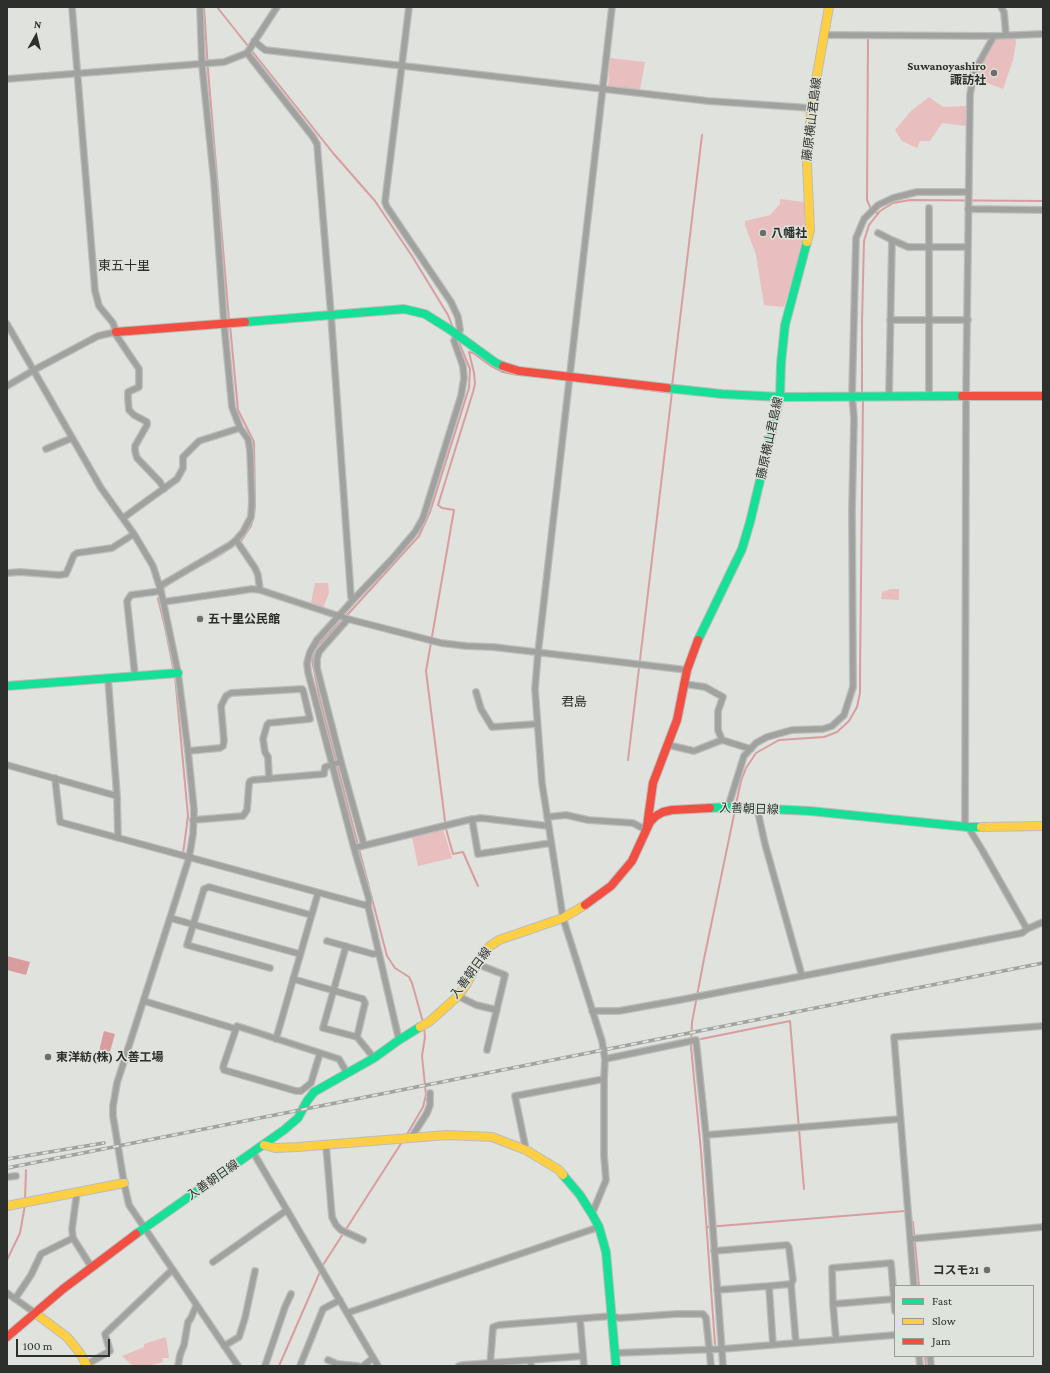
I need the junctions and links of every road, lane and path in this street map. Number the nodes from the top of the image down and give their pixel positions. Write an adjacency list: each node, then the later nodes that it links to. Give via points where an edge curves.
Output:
1 (72, 7): 16 (street)
2 (200, 7): 14 (street)
3 (277, 7): 12 (street)
4 (409, 7): 15 (street)
5 (612, 7): 18 (street)
6 (829, 7): 9 (main road, 藤原横山君島線)
7 (1001, 7): 10 (street, via 1004,12)
8 (1043, 34): 10 (street)
9 (825, 35): 11 (street); 19 (main road, 藤原横山君島線)
10 (1006, 35): 11 (street)
11 (994, 36): 20 (street, via 974,72 970,95)
12 (254, 41): 13 (street); 15 (street, via 265,50)
13 (247, 53): 14 (street, via 224,62); 28 (street, via 317,144)
14 (202, 65): 16 (street); 33 (street, via 214,181)
15 (403, 66): 18 (street); 35 (street, via 387,207 451,302 458,317)
16 (77, 73): 17 (street); 34 (street, via 95,291 99,306 113,323)
17 (7, 79)
18 (603, 89): 19 (street, via 708,101); 37 (street)
19 (811, 108): 44 (main road, 藤原横山君島線, via 807,164 810,230 785,325)
20 (969, 192): 21 (street); 39 (street, via 917,192 893,198 878,205 864,220 856,238)
21 (968, 207): 23 (street); 27 (street)
22 (929, 208): 26 (street)
23 (1043, 210)
24 (878, 233): 25 (street)
25 (892, 240): 26 (street, via 908,247); 29 (street)
26 (928, 246): 27 (street); 30 (street)
27 (968, 247): 31 (street)
28 (331, 315): 33 (main road); 35 (main road, via 404,309 425,314); 55 (street, via 350,590)
29 (890, 320): 30 (street); 40 (street)
30 (928, 320): 31 (street); 41 (street)
31 (968, 320): 42 (street)
32 (7, 324): 36 (street)
33 (224, 324): 34 (main road); 45 (street, via 232,407)
34 (115, 332): 36 (street, via 98,336); 48 (street, via 139,369 139,387 128,392 129,410 147,422 135,446 137,458)
35 (458, 336): 37 (main road, via 496,363 519,371); 55 (street, via 454,341 463,366 462,390 423,518 415,532 392,559)
36 (34, 370): 38 (street); 46 (street)
37 (570, 376): 44 (main road, via 722,394); 59 (street)
38 (7, 386)
39 (852, 396): 40 (main road); 44 (main road); 70 (street, via 852,693 844,715 832,726 823,729 792,730 767,737)
40 (890, 396): 41 (main road)
41 (929, 396): 42 (main road)
42 (966, 396): 43 (main road); 85 (street)
43 (1043, 396)
44 (780, 397): 60 (main road, 藤原横山君島線, via 742,549 698,640)
45 (240, 428): 48 (street, via 199,441 183,457 183,468 177,479); 51 (street, via 248,439 250,450 252,501 251,517)
46 (72, 438): 47 (street); 49 (street, via 101,488)
47 (46, 450)
48 (164, 489): 49 (street)
49 (123, 518): 50 (street)
50 (134, 534): 52 (street, via 112,548 77,553 66,574); 53 (street, via 153,566)
51 (236, 540): 53 (street); 54 (street, via 255,568)
52 (7, 573)
53 (160, 588): 56 (street); 62 (street, via 131,595 127,601)
54 (260, 590): 56 (street); 57 (street)
55 (353, 600): 57 (street)
56 (163, 602): 61 (street)
57 (339, 615): 58 (street); 73 (street, via 317,640 307,663)
58 (348, 619): 59 (street, via 441,643); 72 (street, via 319,652 317,660)
59 (538, 653): 60 (street); 67 (street, via 535,689)
60 (687, 670): 64 (main road, 藤原横山君島線)
61 (178, 673): 62 (main road); 71 (street)
62 (135, 676): 63 (main road)
63 (108, 678): 65 (main road); 77 (street)
64 (684, 684): 68 (street, via 704,687 723,697 718,711 718,730); 69 (main road, 藤原横山君島線, via 677,720)
65 (7, 686)
66 (476, 692): 67 (street, via 481,709 492,727)
67 (537, 724): 80 (street)
68 (722, 740): 69 (street, via 694,751); 70 (street)
69 (668, 745): 86 (main road, 藤原横山君島線, via 653,783)
70 (751, 749): 78 (street, via 744,756)
71 (188, 751): 76 (street, via 223,746 221,706 226,696 231,693 302,689 310,719 267,725 264,739); 82 (street)
72 (341, 762): 73 (street); 89 (street)
73 (332, 764): 76 (street, via 325,767 324,774); 90 (street)
74 (7, 765): 75 (street)
75 (55, 778): 77 (street); 87 (street, via 60,822)
76 (269, 779): 82 (street, via 250,781 248,810 243,816)
77 (117, 796): 87 (street)
78 (728, 807): 79 (main road, 入善朝日線); 86 (main road, 入善朝日線, via 663,812 650,822)
79 (757, 808): 85 (main road, 入善朝日線); 106 (street)
80 (548, 817): 83 (street); 86 (street, via 566,815 588,820 633,823)
81 (472, 819): 83 (street); 88 (street, via 478,854); 89 (street)
82 (193, 820): 91 (street)
83 (548, 826): 88 (street)
84 (1043, 826): 85 (main road, 入善朝日線)
85 (966, 827): 99 (street, via 981,848)
86 (646, 830): 96 (main road, 入善朝日線, via 632,861 611,886)
87 (118, 838): 91 (street)
88 (550, 843): 96 (street)
89 (364, 845): 90 (street)
90 (354, 848): 93 (street, via 370,900)
91 (188, 858): 92 (street); 95 (street)
92 (318, 893): 93 (street); 94 (street)
93 (368, 906): 102 (street)
94 (311, 915): 98 (street, via 209,887 204,889); 103 (street)
95 (170, 918): 98 (street); 110 (street)
96 (563, 918): 104 (main road, 入善朝日線, via 499,940 484,952); 112 (street)
97 (1043, 922): 99 (street)
98 (193, 924): 103 (street); 105 (street, via 187,945)
99 (1027, 929): 106 (street, via 1022,933)
100 (327, 940): 101 (street)
101 (346, 946): 102 (street, via 373,954); 108 (street)
102 (379, 953): 117 (street)
103 (300, 954): 107 (street)
104 (477, 964): 109 (main road, 入善朝日線); 111 (street, via 505,975)
105 (270, 968)
106 (802, 976): 112 (street, via 619,1011)
107 (293, 979): 108 (street); 116 (street)
108 (333, 990): 115 (street, via 363,999 365,1003); 115 (street, via 323,1028)
109 (458, 996): 111 (street, via 476,1005); 117 (main road, 入善朝日線, via 429,1022)
110 (144, 1001): 114 (street); 134 (street, via 117,1083 113,1106)
111 (497, 1010): 118 (street)
112 (592, 1010): 121 (street)
113 (1043, 1026): 125 (street, via 894,1038)
114 (236, 1029): 116 (street, via 237,1026); 119 (street, via 224,1070 296,1091 301,1091 311,1084)
115 (357, 1036): 120 (street)
116 (276, 1039): 119 (street)
117 (399, 1040): 120 (main road, 入善朝日線)
118 (487, 1050)
119 (320, 1053): 122 (street, via 339,1059)
120 (374, 1058): 122 (main road, 入善朝日線)
121 (605, 1059): 123 (street); 126 (street, via 696,1040)
122 (347, 1074): 128 (main road, 入善朝日線, via 314,1092 306,1101 298,1118)
123 (604, 1079): 130 (street, via 515,1096); 138 (street, via 606,1180)
124 (430, 1093): 127 (street, via 427,1113)
125 (900, 1119): 126 (street); 143 (street)
126 (706, 1135): 145 (street)
127 (411, 1138): 129 (main road); 130 (main road, via 447,1135 492,1137)
128 (264, 1145): 129 (main road, via 275,1148); 131 (main road, 入善朝日線)
129 (326, 1145): 144 (street, via 332,1217 341,1230)
130 (526, 1150): 138 (main road, via 559,1170)
131 (253, 1152): 137 (street); 139 (main road, 入善朝日線)
132 (16, 1176): 133 (street)
133 (7, 1177)
134 (124, 1183): 135 (main road); 139 (street, via 129,1205)
135 (77, 1192): 136 (main road); 142 (street, via 72,1229)
136 (7, 1206)
137 (287, 1210): 146 (street); 158 (street)
138 (592, 1214): 140 (main road)
139 (145, 1227): 147 (main road, 入善朝日線); 148 (street)
140 (599, 1227): 162 (street); 163 (main road, via 606,1252)
141 (1043, 1227): 143 (street)
142 (74, 1238): 147 (street); 157 (street, via 41,1254)
143 (910, 1239): 151 (street)
144 (363, 1240)
145 (714, 1251): 150 (street, via 787,1245 790,1248 793,1280); 153 (street)
146 (213, 1262)
147 (92, 1268): 161 (main road, 入善朝日線)
148 (172, 1270): 160 (street); 179 (street, via 105,1334 110,1350)
149 (255, 1270): 170 (street, via 239,1336)
150 (791, 1284): 152 (street); 168 (street)
151 (914, 1285)
152 (769, 1286): 153 (street); 169 (street)
153 (717, 1290): 171 (street)
154 (7, 1293): 157 (street)
155 (291, 1294): 182 (street)
156 (894, 1298): 159 (street); 159 (street, via 891,1264 832,1268)
157 (16, 1299): 161 (street)
158 (340, 1300): 162 (street); 183 (street, via 323,1309)
159 (833, 1304): 167 (street)
160 (196, 1306): 170 (street); 180 (street, via 188,1322)
161 (35, 1313): 166 (main road, 入善朝日線); 179 (main road, via 67,1338)
162 (347, 1313): 175 (street)
163 (612, 1316): 164 (street); 172 (street, via 619,1318 703,1314 706,1318); 173 (main road)
164 (580, 1319): 174 (street); 178 (street, via 493,1327)
165 (894, 1335): 167 (street)
166 (7, 1337)
167 (836, 1340): 168 (street)
168 (796, 1343): 169 (street)
169 (773, 1345): 171 (street)
170 (224, 1346): 181 (street)
171 (722, 1349): 172 (street); 191 (street)
172 (709, 1350): 173 (street); 190 (street)
173 (615, 1354): 189 (main road)
174 (583, 1356): 177 (street); 188 (street)
175 (373, 1358): 185 (street); 186 (street)
176 (328, 1360): 184 (street, via 337,1364)
177 (531, 1363): 178 (street)
178 (490, 1364): 187 (street)
179 (86, 1365)
180 (178, 1366)
181 (238, 1366)
182 (265, 1366)
183 (300, 1366)
184 (358, 1366)
185 (363, 1366)
186 (378, 1366)
187 (459, 1366)
188 (584, 1366)
189 (616, 1366)
190 (711, 1366)
191 (723, 1366)

